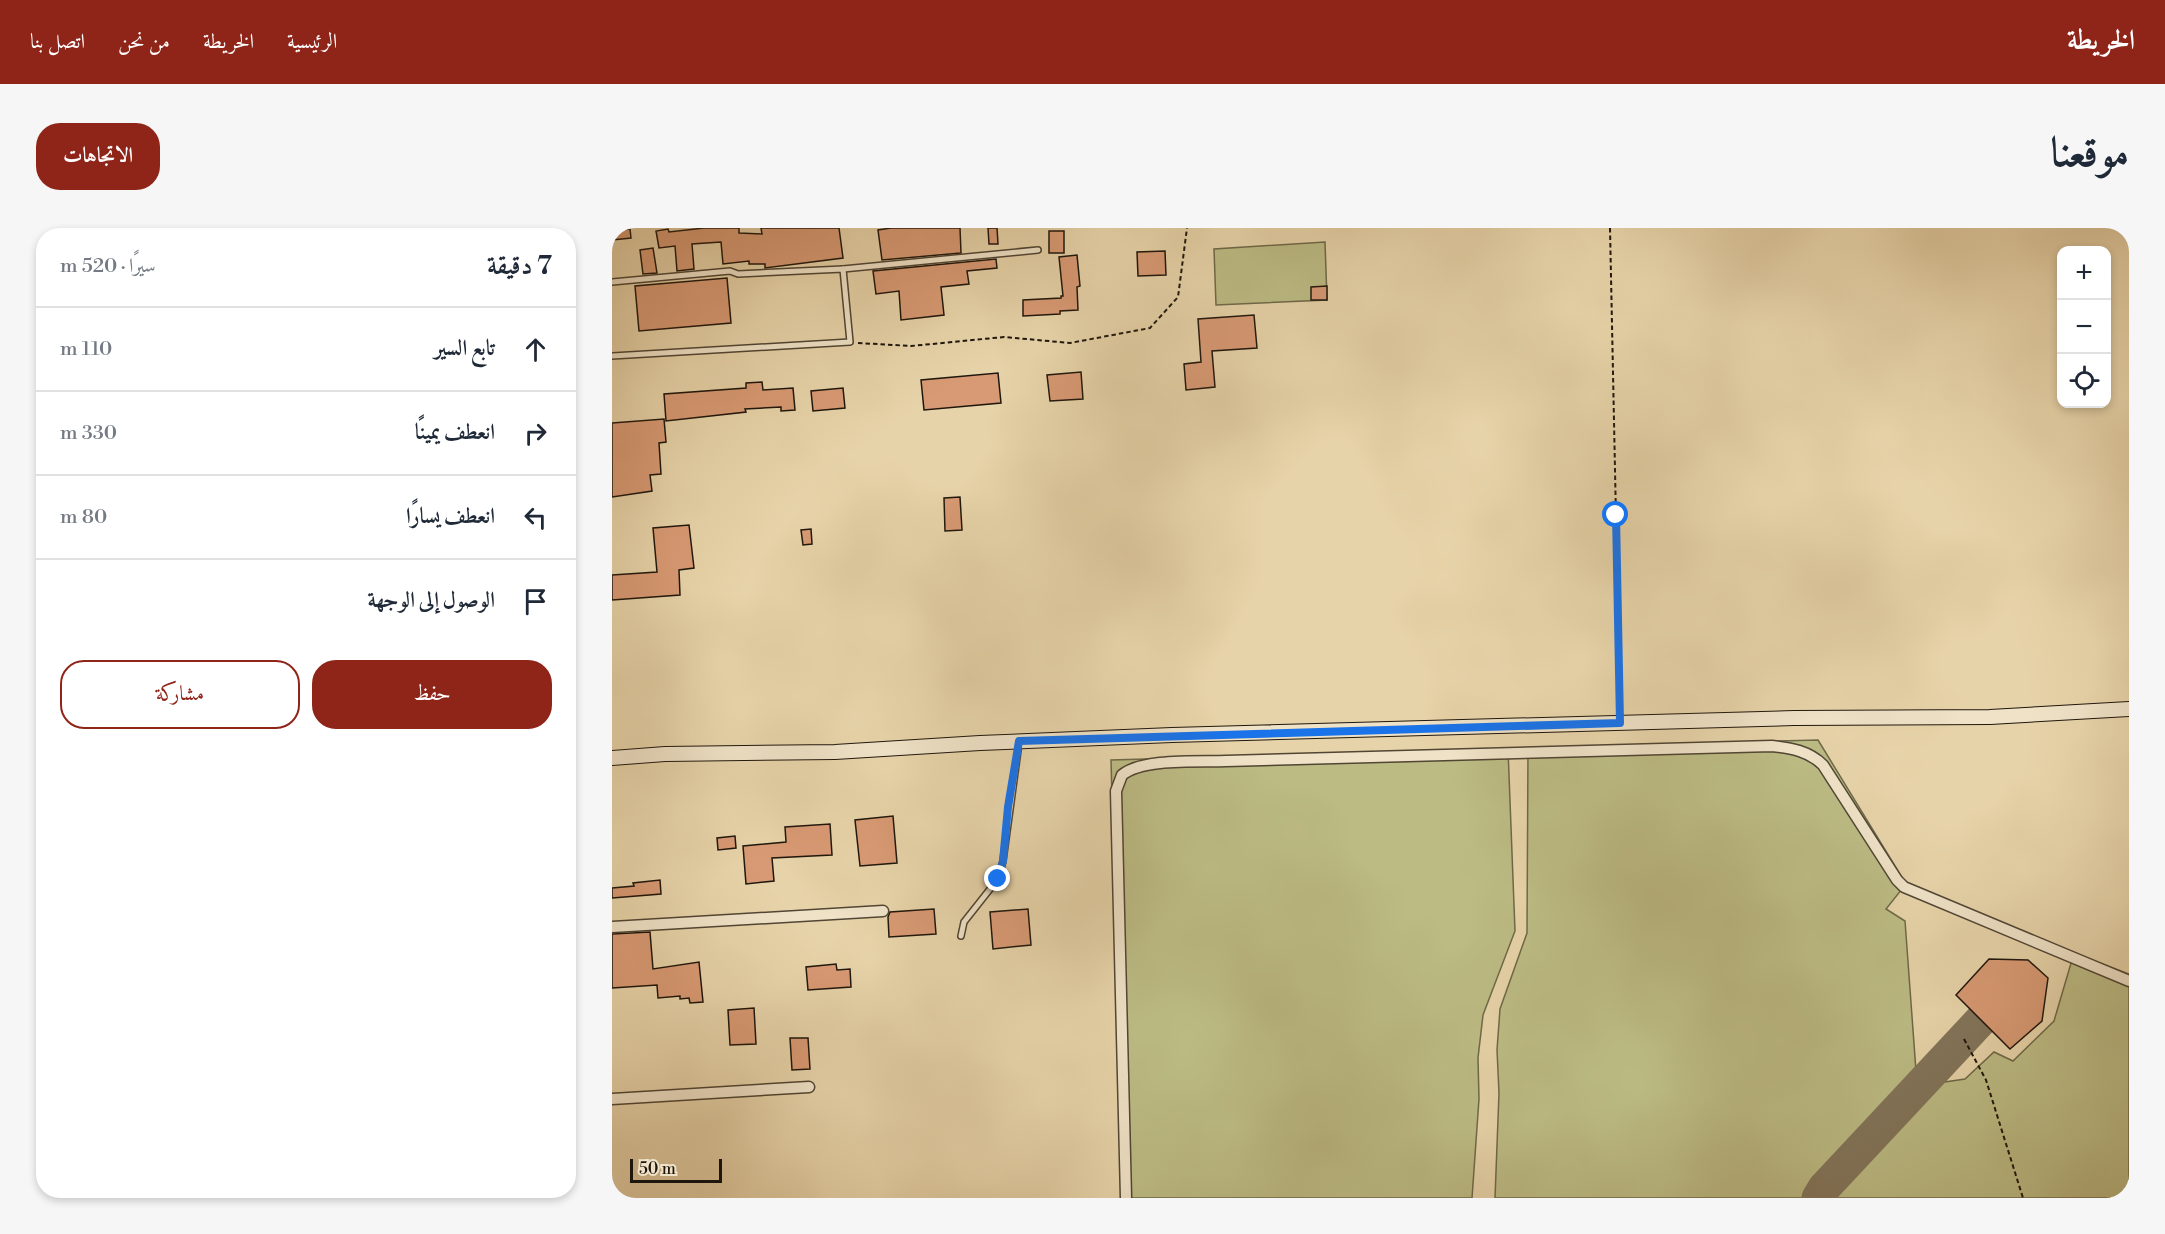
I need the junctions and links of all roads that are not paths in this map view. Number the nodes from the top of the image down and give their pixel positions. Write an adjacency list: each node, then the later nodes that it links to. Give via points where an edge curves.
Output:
1 (1038, 250): 2 (lane)
2 (843, 269): 3 (lane, via 738,274 730,271); 4 (lane, via 849,342)
3 (612, 282)
4 (612, 356)
5 (2129, 709): 6 (street, via 1990,717 1794,718)
6 (1019, 741): 7 (street, via 835,752); 10 (lane, via 998,879 964,922)
7 (612, 758)
8 (883, 911): 9 (street)
9 (612, 927)
10 (961, 936)
11 (2129, 981): 14 (street, via 1904,887 1823,765 1805,752 1789,748 1215,761 1137,767 1122,775 1116,790)
12 (809, 1087): 13 (street)
13 (612, 1099)
14 (1126, 1198)

